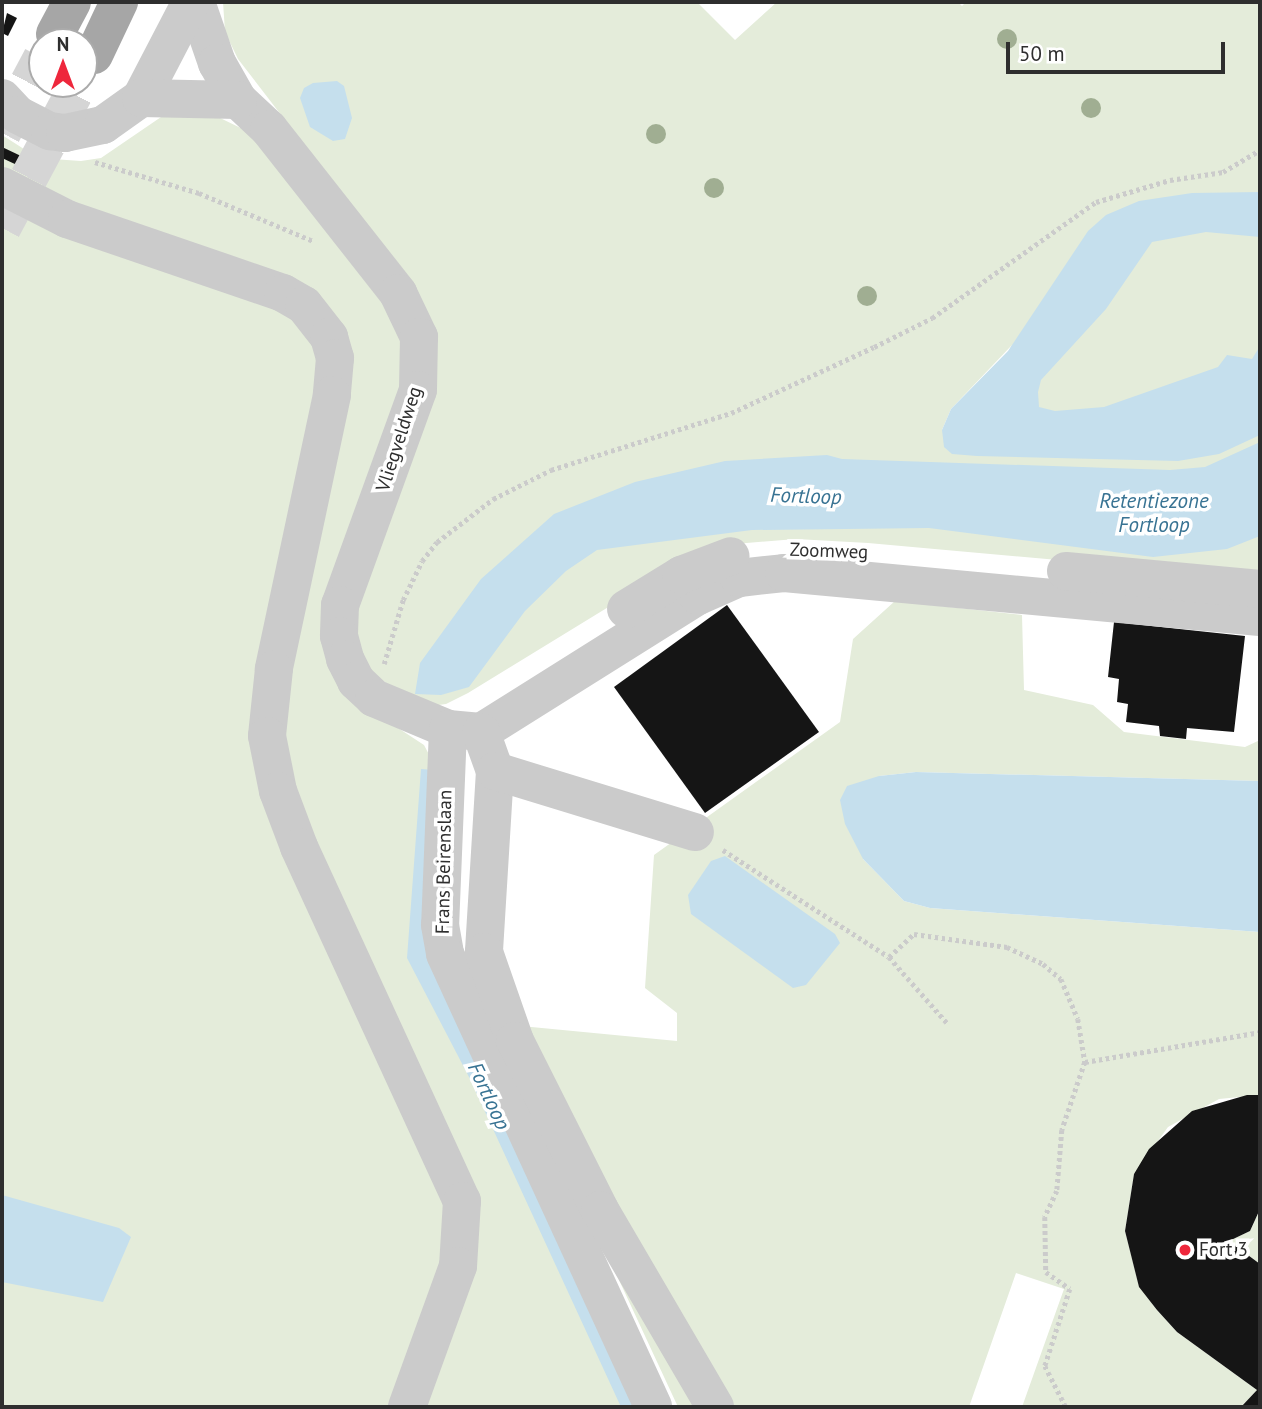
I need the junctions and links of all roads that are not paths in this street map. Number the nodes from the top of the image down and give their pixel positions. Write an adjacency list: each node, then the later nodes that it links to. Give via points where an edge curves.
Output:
1 (119, 2): 3 (main road)
2 (194, 2): 5 (street); 6 (street, Vliegveldweg, via 217,63)
3 (98, 47)
4 (2, 98): 5 (street, via 33,125 65,133 103,125)
5 (141, 98): 6 (street)
6 (238, 100): 10 (street, Vliegveldweg, via 269,129 398,293 419,337 418,390 340,605 339,636 356,681 374,698)
7 (2, 186): 13 (street, via 67,219 283,293 304,304 329,337 335,358 332,395 274,668 267,736 278,791 299,847 462,1201 458,1266)
8 (1260, 589): 10 (street, Zoomweg, via 869,552 788,549 737,553 681,575 457,718)
9 (1260, 617): 10 (street, via 841,575 739,578 698,596)
10 (464, 730): 11 (street); 14 (street, Frans Beirenslaan, via 440,925 444,954)
11 (495, 771): 12 (street); 15 (street, via 484,952 515,1041 600,1210)
12 (695, 832)
13 (407, 1407)
14 (653, 1407)
15 (715, 1407)

